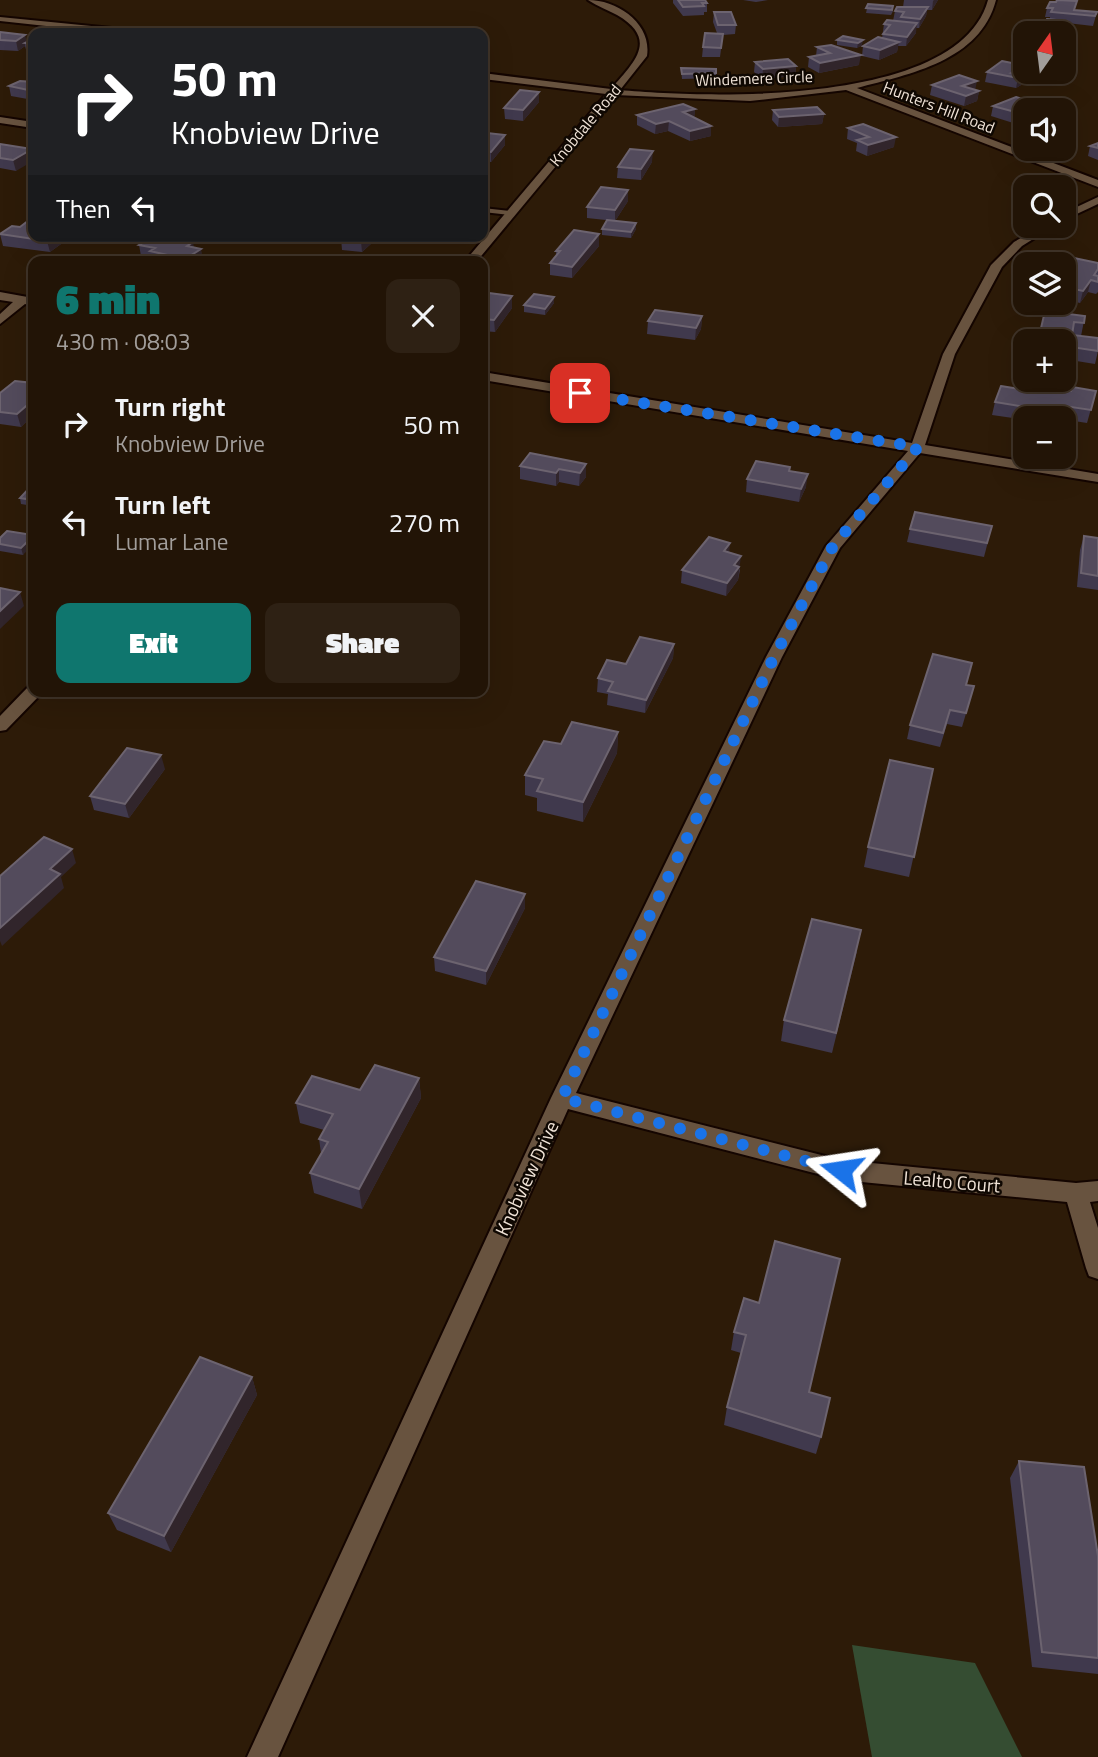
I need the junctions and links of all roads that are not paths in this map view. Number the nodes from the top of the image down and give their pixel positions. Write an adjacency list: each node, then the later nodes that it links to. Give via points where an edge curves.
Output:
1 (992, 0): 6 (street, Windemere Circle, via 984,24 943,57 887,79)
2 (599, 1): 7 (street, Knobdale Road, via 645,33 647,44 643,56)
3 (0, 19): 4 (street)
4 (85, 28)
5 (488, 77): 7 (street, Windemere Circle)
6 (848, 88): 7 (street, Windemere Circle, via 708,98); 10 (street, Hunters Hill Road)
7 (612, 92): 14 (street, Knobdale Road)
8 (0, 120): 9 (street)
9 (28, 124)
10 (1098, 184)
11 (1098, 200): 13 (street)
12 (488, 210): 14 (lane)
13 (1076, 211)
14 (511, 213): 16 (street, Knobdale Road)
15 (1028, 238): 23 (street, Knobview Drive, via 997,265 978,297 949,354)
16 (488, 241)
17 (487, 242): 18 (street, Knobdale Road)
18 (475, 256)
19 (0, 296): 20 (street)
20 (28, 301): 21 (street)
21 (0, 320)
22 (488, 377): 23 (street)
23 (918, 447): 24 (street); 27 (street, Knobview Drive, via 833,546 774,657)
24 (1098, 478)
25 (28, 697): 26 (street)
26 (0, 726)
27 (562, 1098): 28 (street, Lealto Court, via 841,1170); 30 (street, Knobview Drive)
28 (1087, 1192): 29 (street)
29 (1098, 1268)
30 (262, 1757)

